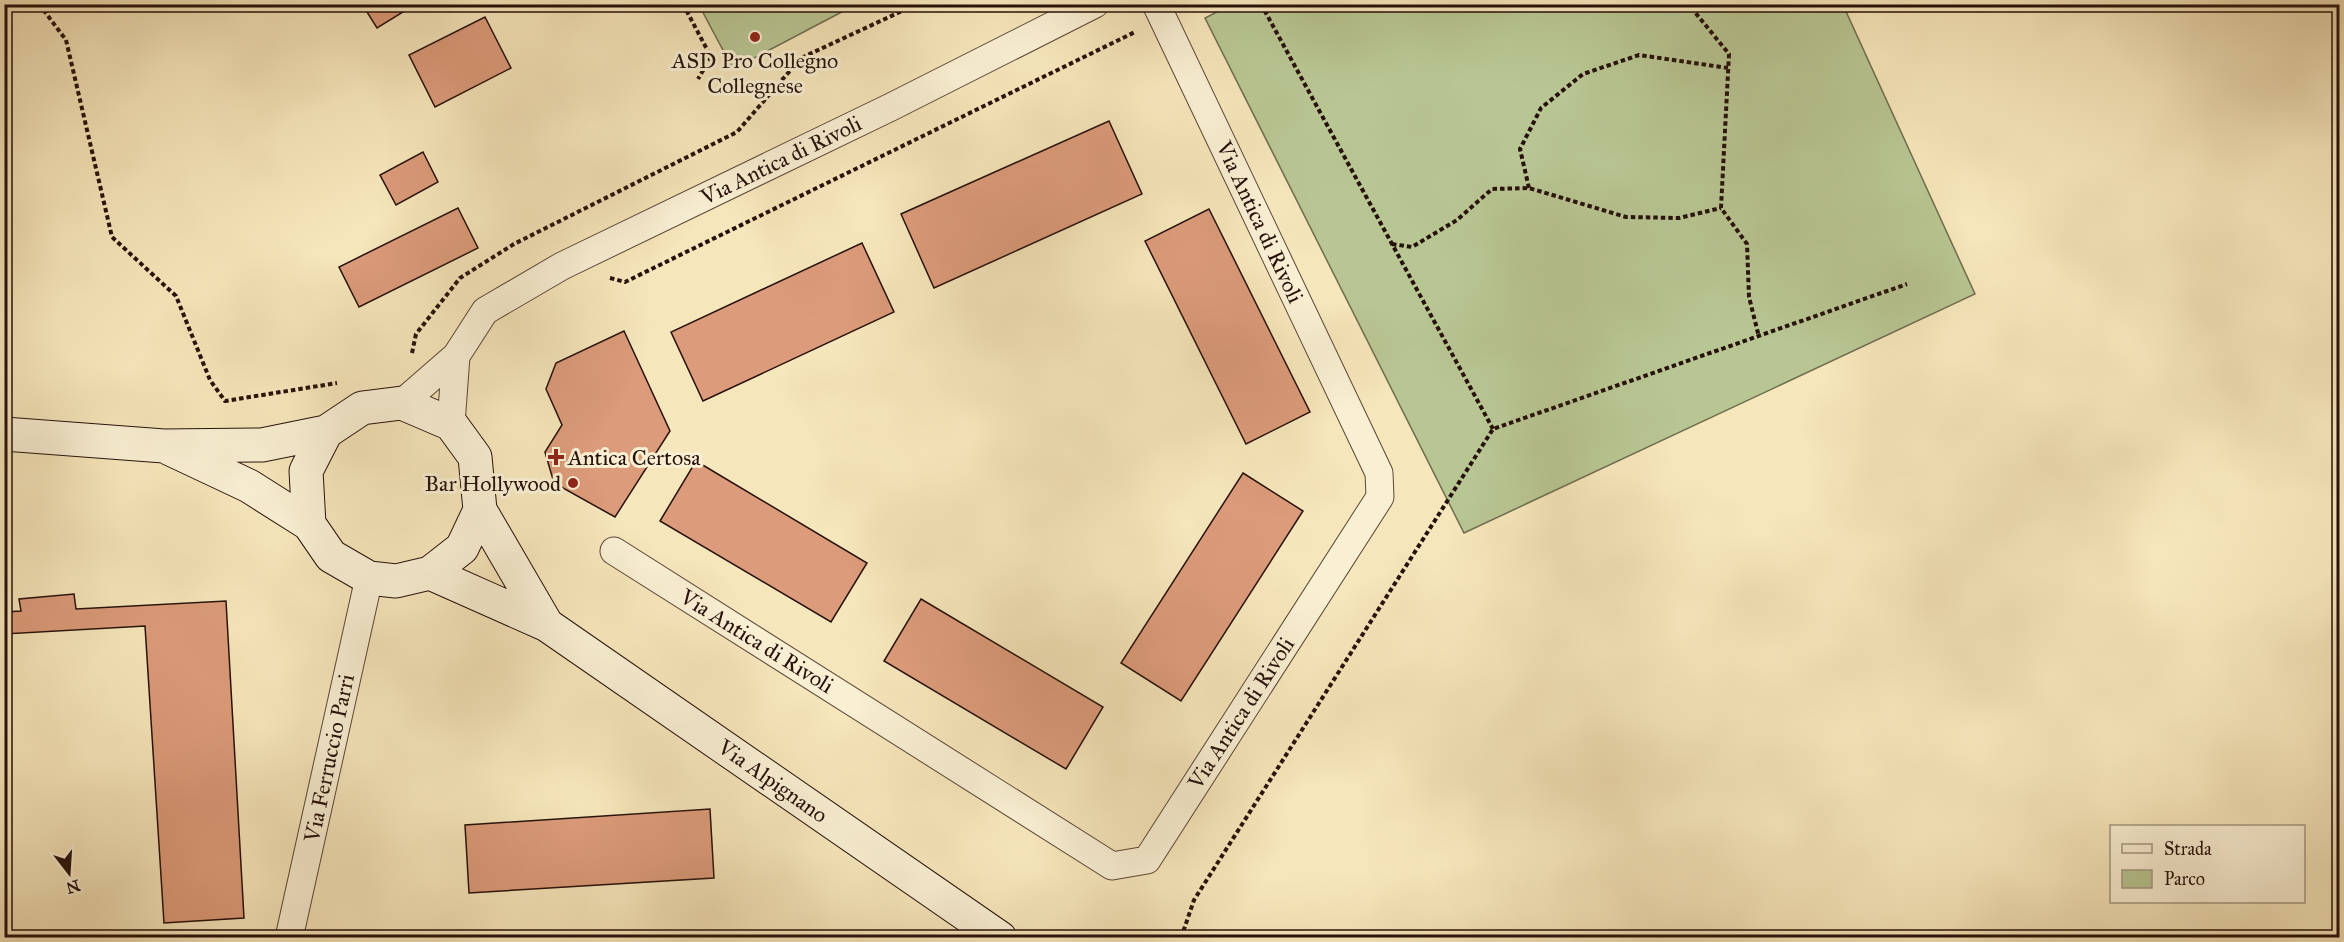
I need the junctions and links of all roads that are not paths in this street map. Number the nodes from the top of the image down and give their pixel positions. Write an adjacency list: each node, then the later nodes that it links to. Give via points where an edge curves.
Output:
1 (1095, 4): 3 (street, Via Antica di Rivoli, via 562,266 485,311)
2 (1160, 11): 11 (street, Via Antica di Rivoli, via 1379,473 1380,497 1147,860 1112,866)
3 (456, 356): 4 (street); 5 (street)
4 (402, 403): 5 (street); 6 (street, via 362,408)
5 (451, 424): 9 (street, via 475,457)
6 (326, 432): 8 (street, via 262,446); 10 (street, via 306,471)
7 (4, 434): 8 (street)
8 (164, 446): 10 (street, via 249,486)
9 (480, 510): 12 (street, via 462,548); 14 (street)
10 (309, 524): 13 (street, via 331,556)
11 (614, 551)
12 (430, 573): 13 (street, via 396,581); 14 (street)
13 (369, 578): 15 (street, Via Ferruccio Parri)
14 (547, 625): 16 (street, Via Alpignano)
15 (289, 938)
16 (1000, 938)

